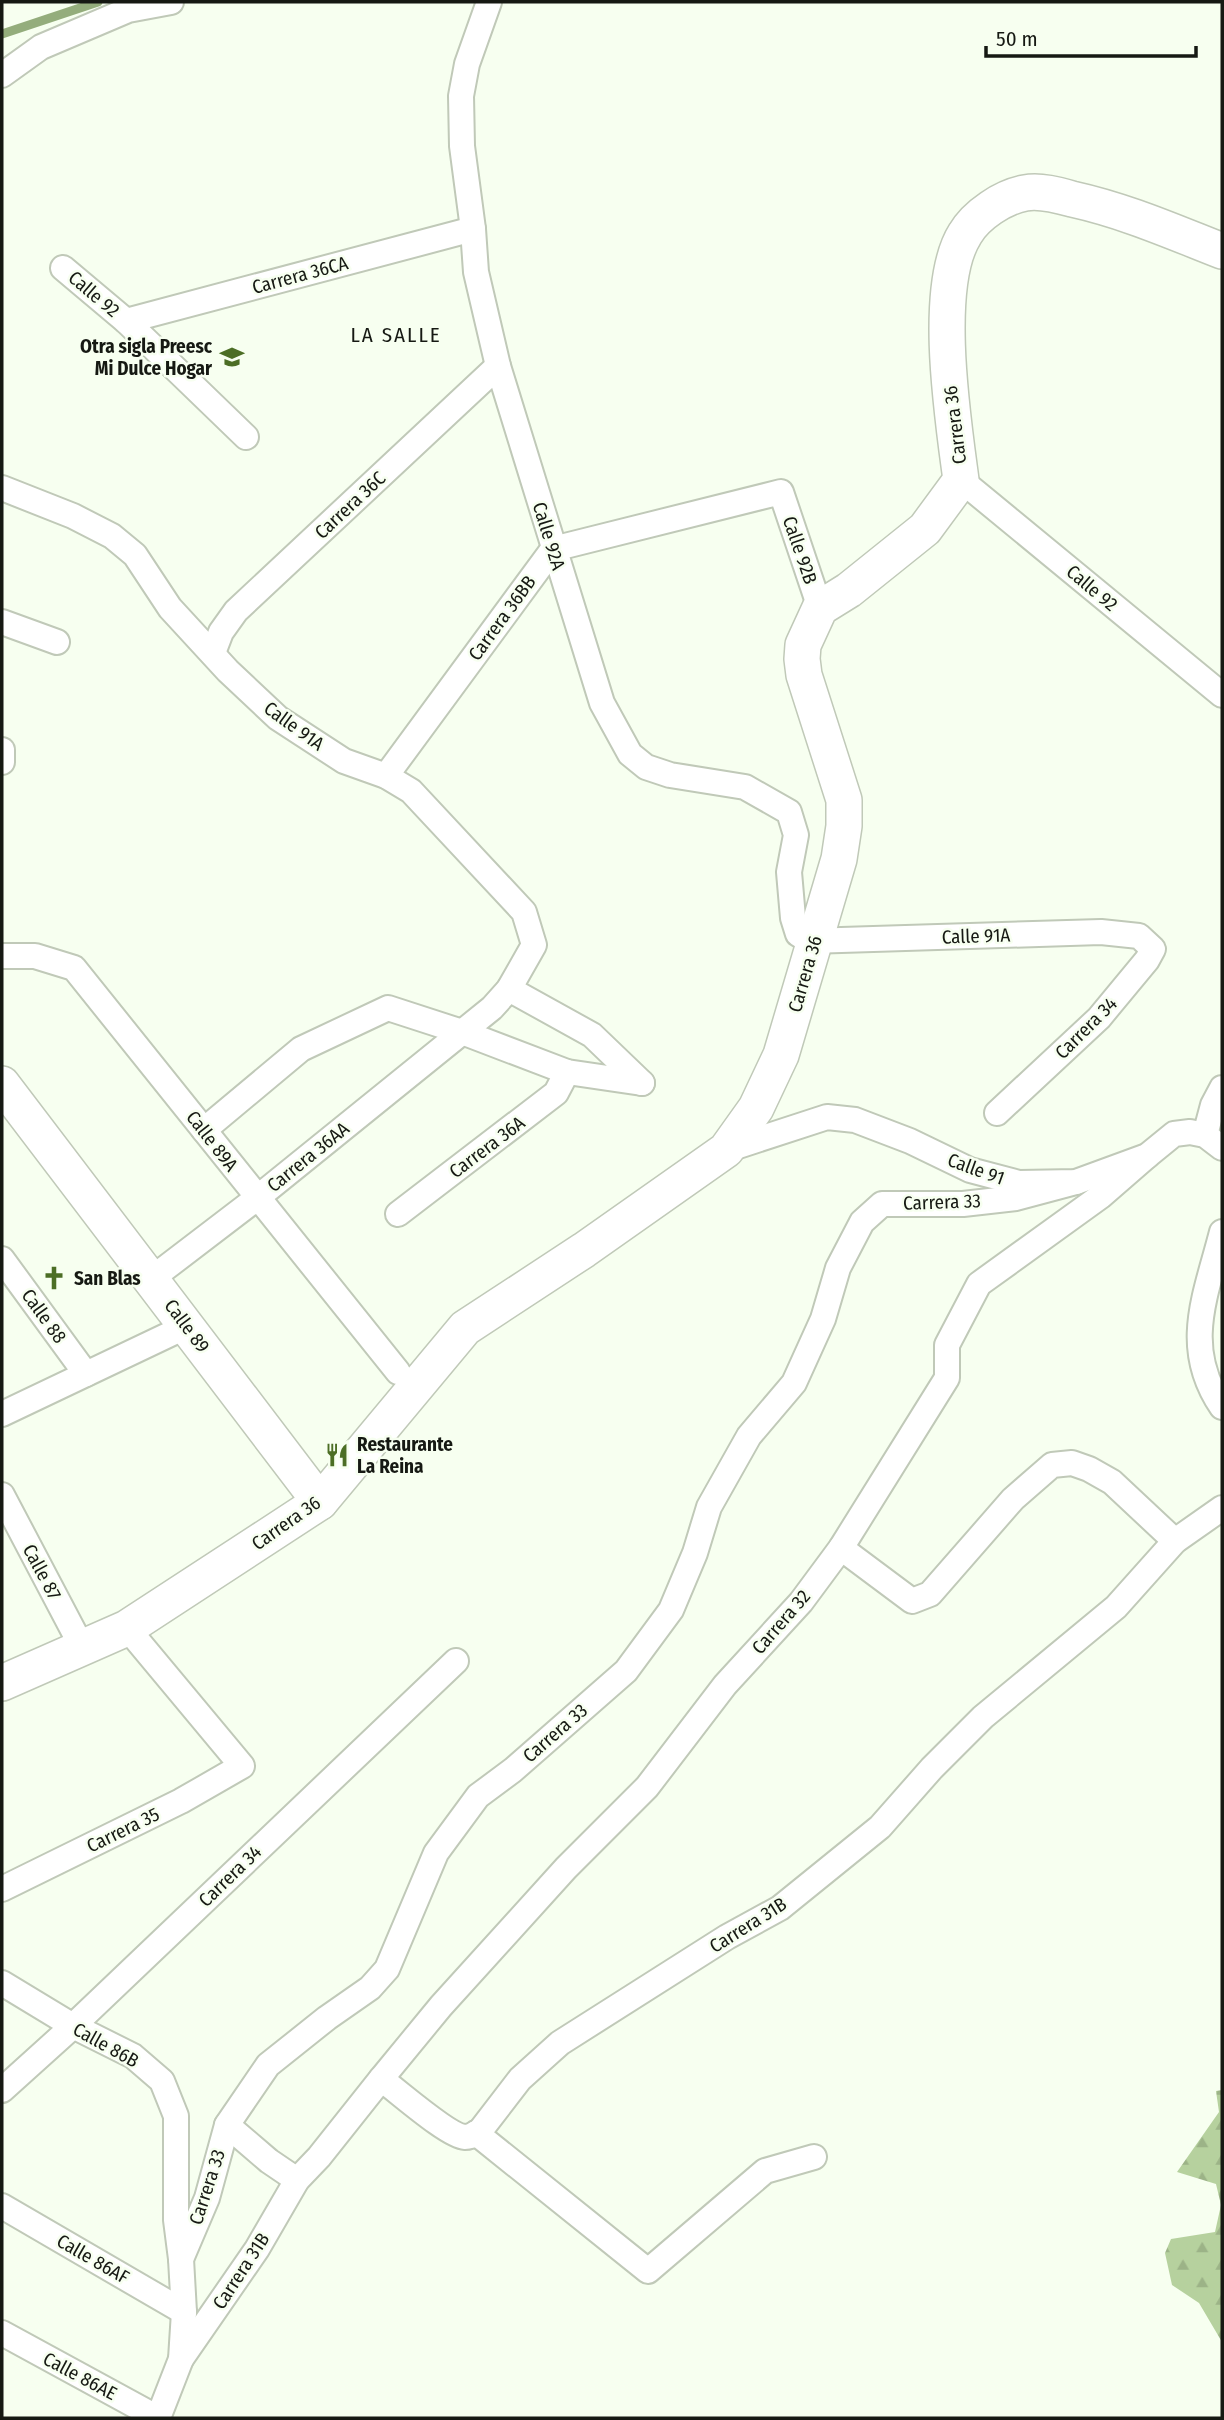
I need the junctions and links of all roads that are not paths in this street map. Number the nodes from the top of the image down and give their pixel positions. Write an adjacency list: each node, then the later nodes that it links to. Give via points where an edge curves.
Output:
1 (171, 2): 3 (street, via 128,10 41,47)
2 (489, 2): 4 (street, Calle 92A, via 461,96)
3 (2, 75)
4 (473, 229): 7 (street, Carrera 36CA); 8 (street, Calle 92A, via 476,272)
5 (1222, 251): 10 (main road, Carrera 36, via 1115,209 1051,194 1026,193 984,214 965,234 952,267 949,391)
6 (63, 268): 7 (street, Calle 92)
7 (126, 321): 9 (street, Calle 92)
8 (498, 366): 12 (street, Calle 92A); 16 (street, Carrera 36C, via 236,611)
9 (246, 437)
10 (961, 480): 13 (main road, Carrera 36, via 925,529); 17 (street, Calle 92)
11 (2, 488): 16 (street, Calle 91A, via 112,536 135,555 170,608)
12 (553, 549): 13 (street, Calle 92B, via 781,492); 20 (street, Carrera 36BB); 22 (street, Calle 92A, via 602,703 630,754 646,767 670,775 745,787 789,811 796,835 789,872 793,918 798,934)
13 (820, 608): 22 (main road, Carrera 36, via 803,645 802,659 808,692 844,800 844,826)
14 (2, 622): 15 (street)
15 (57, 642)
16 (213, 653): 20 (street, Calle 91A, via 278,718 344,761)
17 (1222, 695)
18 (2, 750): 19 (street)
19 (2, 762)
20 (386, 776): 24 (street, Calle 91A, via 411,791 524,912 534,945)
21 (1139, 936): 22 (street, Calle 91A, via 1101,932); 29 (street, Carrera 34, via 1153,949 1147,960 1099,1018)
22 (814, 942): 32 (main road, Carrera 36, via 781,1055 756,1108)
23 (2, 956): 30 (street, Calle 89A, via 35,956 74,968)
24 (509, 989): 25 (street, Carrera 36AA); 26 (street, via 592,1035 642,1083)
25 (463, 1032): 26 (street); 30 (street, via 388,1008 301,1049); 35 (street, Carrera 36AA)
26 (567, 1072): 36 (street, Carrera 36A, via 556,1093)
27 (2, 1084): 39 (main road, Calle 89)
28 (1222, 1088): 31 (street, via 1213,1105)
29 (998, 1113)
30 (204, 1130): 35 (street, Calle 89A)
31 (1213, 1141): 33 (street, Calle 91, via 1190,1132 1174,1134)
32 (726, 1150): 34 (street, Calle 91, via 827,1116 855,1120 970,1170 1019,1183); 46 (main road, Carrera 36, via 465,1328)
33 (1147, 1156): 34 (street, Calle 91); 49 (street, Carrera 32, via 1101,1196 979,1284 947,1345 947,1378)
34 (1076, 1182): 59 (street, Carrera 33, via 1016,1198 963,1204 882,1204 862,1222 838,1268 823,1319 794,1383 749,1436 709,1507 671,1610 626,1671 478,1796 436,1853 387,1969 370,1988 268,2065)
35 (257, 1198): 39 (street, Carrera 36AA); 41 (street, Calle 89A)
36 (398, 1214)
37 (1222, 1232): 43 (street, via 1203,1300 1198,1339 1202,1367)
38 (2, 1259): 42 (street, Calle 88)
39 (151, 1279): 40 (main road, Calle 89)
40 (187, 1326): 42 (street); 46 (main road, Calle 89)
41 (398, 1372)
42 (86, 1374): 44 (street)
43 (1222, 1407)
44 (2, 1414)
45 (2, 1495): 51 (street, Calle 87)
46 (320, 1502): 50 (main road, Carrera 36)
47 (1222, 1508): 48 (street, Carrera 31B)
48 (1175, 1541): 49 (street, via 1112,1482 1072,1463 1052,1465 1013,1499 930,1594 912,1601); 60 (street, Carrera 31B, via 1116,1607 966,1734 880,1827 780,1908 560,2043 520,2079)
49 (841, 1548): 57 (street, Carrera 32, via 801,1602 725,1685 648,1787 566,1868)
50 (127, 1628): 51 (main road, Carrera 36); 54 (street, Carrera 35, via 242,1766)
51 (83, 1649): 53 (main road, Carrera 36)
52 (456, 1661): 56 (street, Carrera 34)
53 (2, 1683)
54 (2, 1889)
55 (2, 1983): 56 (street, Calle 86B)
56 (73, 2026): 58 (street, Carrera 34); 64 (street, Calle 86B, via 133,2056 162,2081 176,2116 176,2220)
57 (381, 2079): 60 (street, via 441,2126 462,2137); 62 (street, Carrera 31B)
58 (2, 2090)
59 (227, 2125): 62 (street); 64 (street, Carrera 33, via 207,2198)
60 (476, 2133): 61 (street, via 648,2272 765,2171)
61 (814, 2157)
62 (297, 2180): 67 (street, Carrera 31B, via 257,2249)
63 (2, 2206): 65 (street, Calle 86AF)
64 (181, 2259): 65 (street, Carrera 33)
65 (184, 2312): 67 (street, Carrera 33)
66 (2, 2333): 68 (street, Calle 86AE)
67 (181, 2359): 68 (street, Carrera 33)
68 (158, 2418)

